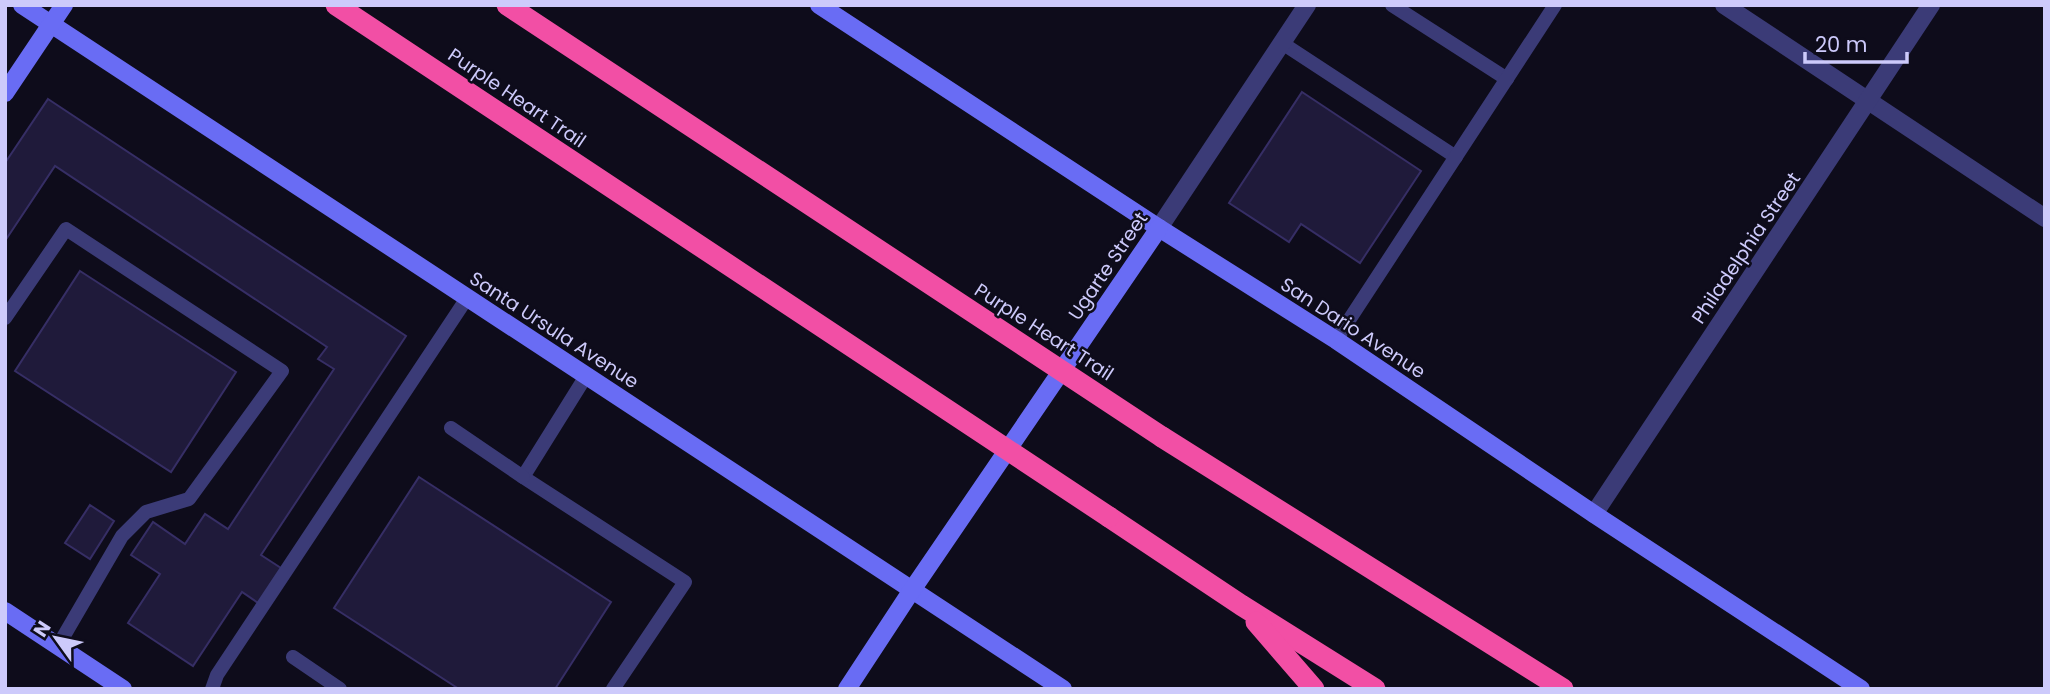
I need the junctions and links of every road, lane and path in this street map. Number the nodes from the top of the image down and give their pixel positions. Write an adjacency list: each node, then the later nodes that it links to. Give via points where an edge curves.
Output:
1 (22, 5): 11 (main road, Santa Ursula Avenue)
2 (64, 5): 11 (main road)
3 (336, 5): 27 (highway, Purple Heart Trail, bridge)
4 (507, 5): 39 (highway, Purple Heart Trail, bridge, via 1162,437)
5 (820, 5): 18 (main road, San Dario Avenue)
6 (1307, 5): 12 (street, Ugarte Street)
7 (1392, 5): 13 (lane)
8 (1555, 5): 13 (lane)
9 (1724, 5): 15 (street)
10 (1931, 5): 15 (street, Philadelphia Street)
11 (51, 24): 14 (main road); 19 (main road, Santa Ursula Avenue)
12 (1282, 43): 16 (lane); 18 (street, Ugarte Street)
13 (1507, 79): 16 (lane)
14 (5, 93)
15 (1868, 101): 17 (street); 25 (street, Philadelphia Street)
16 (1456, 157): 21 (lane)
17 (2045, 218)
18 (1159, 228): 21 (main road, San Dario Avenue); 26 (main road, Ugarte Street)
19 (467, 298): 22 (main road, Santa Ursula Avenue); 32 (lane)
20 (5, 318): 29 (lane, via 66,229 282,372 190,499 146,512 122,536)
21 (1336, 341): 25 (main road, San Dario Avenue)
22 (586, 376): 24 (lane); 26 (main road, Santa Ursula Avenue)
23 (451, 428): 24 (lane)
24 (523, 477): 34 (lane, via 685,582)
25 (1594, 514): 40 (main road, San Dario Avenue)
26 (912, 590): 35 (main road, Ugarte Street); 36 (main road, Santa Ursula Avenue)
27 (1241, 605): 37 (highway); 38 (highway, Purple Heart Trail)
28 (5, 611): 29 (main road)
29 (58, 646): 31 (main road)
30 (293, 657): 33 (lane)
31 (123, 689)
32 (212, 689)
33 (340, 689)
34 (613, 689)
35 (847, 689)
36 (1063, 689)
37 (1314, 689)
38 (1375, 689)
39 (1563, 689)
40 (1861, 689)

